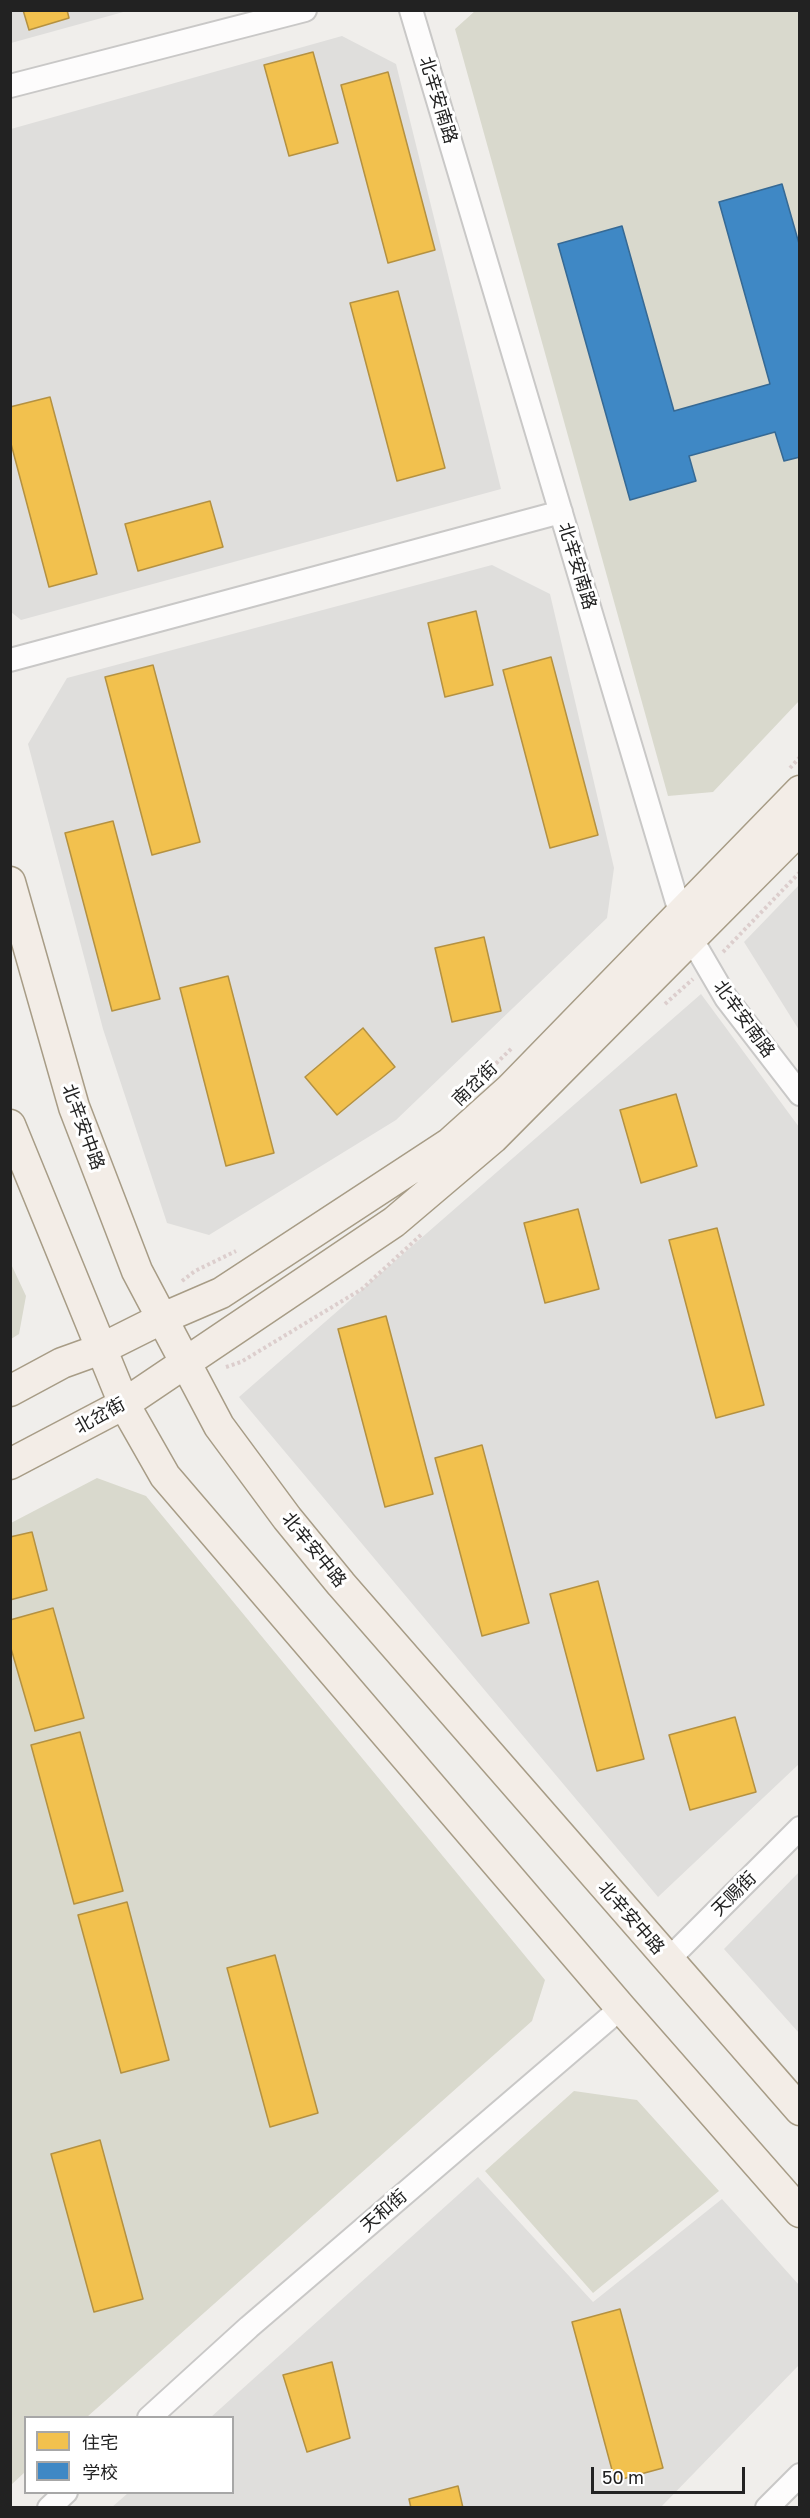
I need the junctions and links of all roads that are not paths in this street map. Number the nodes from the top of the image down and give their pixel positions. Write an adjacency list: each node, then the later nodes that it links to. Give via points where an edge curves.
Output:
1 (305, 10): 3 (street)
2 (411, 10): 4 (street, 北辛安南路)
3 (10, 86)
4 (561, 512): 5 (street); 9 (street, 北辛安南路)
5 (10, 660)
6 (791, 783): 9 (main road, 南岔街)
7 (800, 829): 9 (main road, 南岔街)
8 (10, 882): 12 (main road, 北辛安中路, via 74,1107 137,1271)
9 (685, 925): 10 (street, 北辛安南路, via 726,998); 12 (main road, 南岔街, via 450,1143 221,1293); 14 (main road, 南岔街, via 493,1138 394,1222)
10 (800, 1094)
11 (10, 1125): 13 (main road)
12 (158, 1311): 13 (main road); 14 (main road, 北辛安中路)
13 (101, 1349): 15 (main road, via 62,1363); 16 (main road)
14 (186, 1362): 16 (main road, 北岔街); 19 (main road, 北辛安中路, via 219,1426 287,1518)
15 (10, 1391)
16 (124, 1404): 17 (main road, 北岔街); 20 (main road, via 165,1476)
17 (10, 1464)
18 (800, 1828): 19 (street, 天赐街)
19 (668, 1960): 21 (main road, 北辛安中路)
20 (621, 2008): 22 (main road); 23 (street, 天和街, via 249,2327)
21 (800, 2110)
22 (800, 2212)
23 (151, 2416)
24 (800, 2475): 27 (street)
25 (65, 2494): 26 (street)
26 (50, 2508)
27 (767, 2508)

